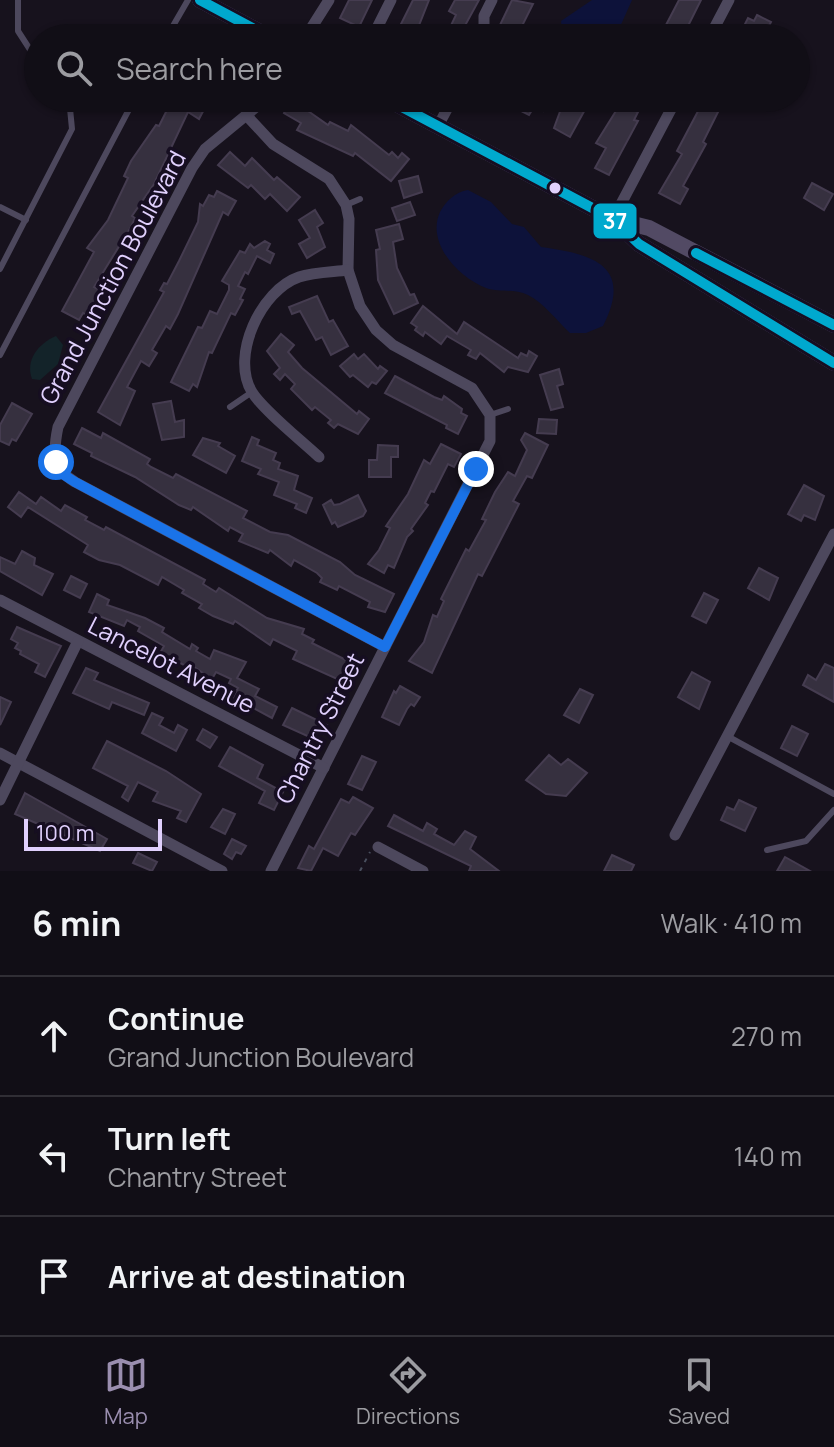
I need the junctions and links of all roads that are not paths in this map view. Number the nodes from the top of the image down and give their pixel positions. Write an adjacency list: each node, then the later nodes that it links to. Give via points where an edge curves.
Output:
1 (18, 0): 15 (lane, via 18,31)
2 (188, 0): 9 (lane)
3 (200, 0): 8 (main road)
4 (329, 0): 11 (street)
5 (391, 0): 12 (street)
6 (492, 0): 13 (street)
7 (729, 0): 14 (street)
8 (218, 4): 10 (main road)
9 (174, 24)
10 (249, 24)
11 (314, 24)
12 (379, 24)
13 (484, 24)
14 (716, 24)
15 (24, 40)
16 (70, 112): 28 (lane, via 72,129)
17 (128, 112): 32 (lane)
18 (251, 112): 22 (street, Grand Junction Boulevard)
19 (412, 112): 23 (main road)
20 (446, 112): 23 (street)
21 (670, 112): 27 (street)
22 (247, 116): 25 (street, via 273,144 329,179); 42 (street, Grand Junction Boulevard, via 205,149 192,168 58,427 56,462 75,482)
23 (438, 126): 27 (main road)
24 (360, 199): 25 (lane)
25 (346, 205): 30 (street)
26 (0, 207): 28 (lane)
27 (613, 219): 31 (main road, via 649,228); 33 (main road, via 639,244)
28 (26, 220): 29 (lane)
29 (0, 269)
30 (348, 270): 34 (street, via 299,277 267,301 245,347); 37 (street, via 360,306 376,330 393,345 472,388)
31 (834, 325)
32 (0, 355)
33 (834, 363)
34 (252, 392): 35 (lane); 38 (street)
35 (230, 407)
36 (508, 409): 37 (lane)
37 (490, 415): 42 (street, Chantry Street, via 490,441)
38 (319, 457)
39 (834, 534): 43 (street)
40 (0, 600): 41 (street, Lancelot Avenue)
41 (78, 641): 45 (street); 46 (street, Lancelot Avenue)
42 (385, 647): 46 (street, Chantry Street)
43 (727, 736): 47 (lane); 50 (street)
44 (0, 753): 45 (street)
45 (19, 763): 48 (street); 53 (street)
46 (324, 768): 54 (street, Chantry Street)
47 (834, 794)
48 (0, 800)
49 (834, 810): 52 (lane, via 806,841)
50 (675, 835)
51 (378, 847): 55 (street)
52 (767, 850)
53 (222, 871)
54 (271, 871)
55 (423, 871)

